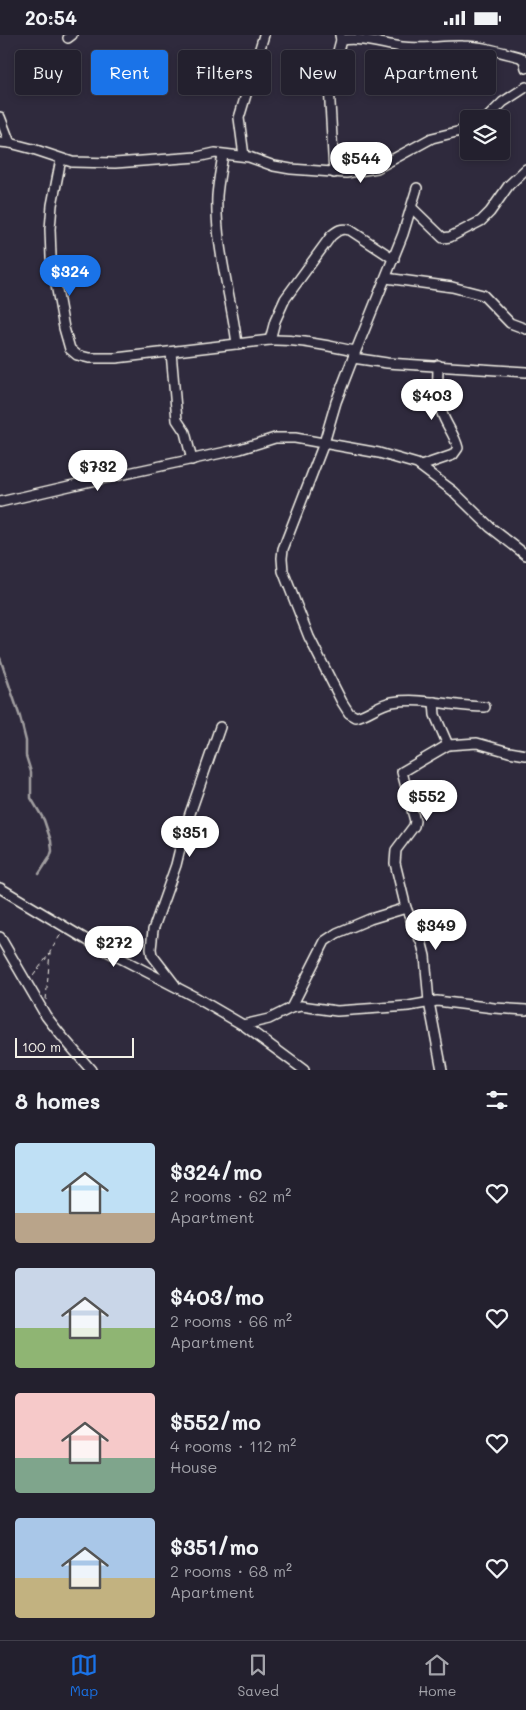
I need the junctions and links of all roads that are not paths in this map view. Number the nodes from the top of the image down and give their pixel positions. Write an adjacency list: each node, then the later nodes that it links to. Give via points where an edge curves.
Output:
1 (264, 35): 13 (street, via 239,118)
2 (341, 38): 4 (street, via 366,39 403,47 481,47); 16 (street, via 328,94)
3 (526, 48): 4 (street)
4 (520, 57): 5 (street)
5 (526, 68)
6 (526, 87): 7 (street)
7 (496, 110)
8 (0, 117): 11 (street)
9 (460, 131): 16 (street, via 432,138 377,168)
10 (0, 142): 11 (street)
11 (10, 143): 14 (street)
12 (224, 155): 13 (street); 14 (street, via 215,153 115,163 72,163); 23 (street, via 217,197 219,237)
13 (244, 155): 16 (street, via 274,166)
14 (61, 159): 24 (street, via 52,205 50,257 70,349 89,358)
15 (526, 169): 18 (street, via 484,218 450,237 443,237)
16 (334, 173)
17 (417, 189): 18 (street)
18 (412, 208): 19 (street)
19 (394, 259): 20 (street); 22 (street, via 350,230 338,230 284,299)
20 (386, 278): 21 (street, via 452,287 483,295 510,323); 25 (street)
21 (526, 329)
22 (270, 340): 23 (street); 25 (street, via 302,341)
23 (237, 345): 24 (street)
24 (171, 352): 29 (street, via 177,420 185,432)
25 (354, 355): 26 (street, via 387,363); 28 (street)
26 (438, 365): 27 (street); 30 (street, via 439,404 458,448 453,455)
27 (526, 372)
28 (324, 443): 29 (street, via 282,437); 30 (street); 33 (street, via 282,558 283,571 309,637 342,702 356,717 391,702)
29 (192, 460): 31 (street)
30 (421, 465): 32 (street)
31 (0, 503)
32 (526, 555)
33 (434, 702): 34 (street); 36 (street, via 437,722)
34 (485, 707)
35 (220, 727): 41 (street, via 153,930 152,955)
36 (448, 745): 37 (street, via 477,743); 39 (street, via 402,772 415,821 396,850 395,863)
37 (526, 755)
38 (0, 888): 41 (street, via 119,958)
39 (406, 908): 42 (street, via 424,950); 43 (street, via 370,919 324,941)
40 (0, 937): 46 (street, via 44,1013)
41 (177, 987): 45 (street)
42 (429, 1002): 43 (street, via 337,1011 301,1006); 44 (street); 48 (street)
43 (290, 1008): 45 (street, via 269,1019)
44 (526, 1009)
45 (243, 1025): 47 (street)
46 (91, 1070)
47 (304, 1070)
48 (442, 1070)

